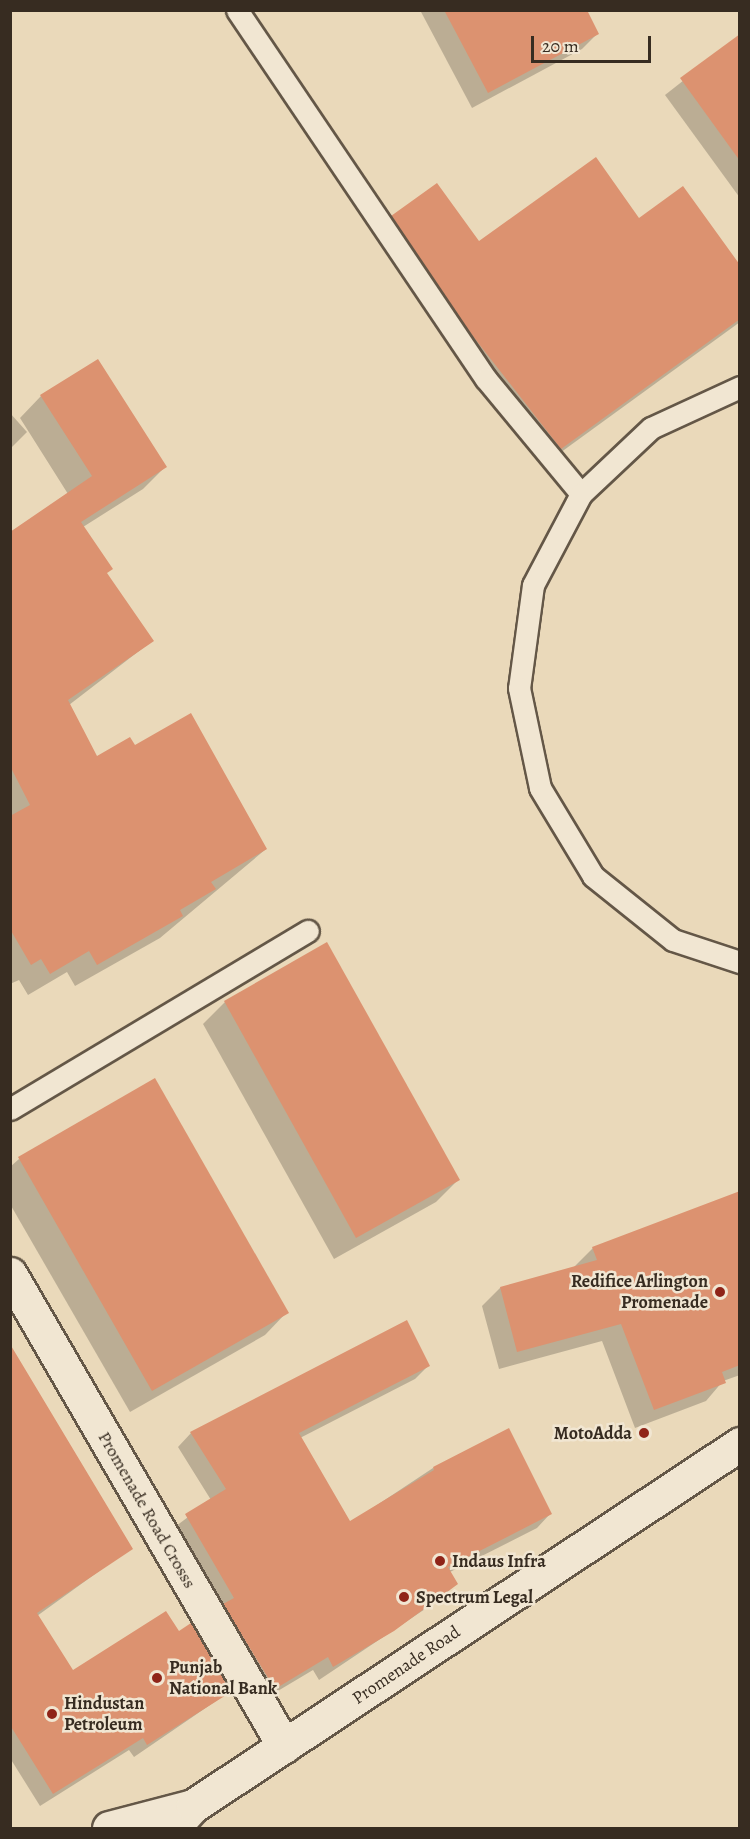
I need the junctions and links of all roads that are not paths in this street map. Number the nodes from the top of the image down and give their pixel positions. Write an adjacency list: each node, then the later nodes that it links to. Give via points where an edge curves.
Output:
1 (237, 10): 3 (lane, via 486,379)
2 (740, 387): 3 (lane, via 651,428)
3 (581, 494): 5 (lane, via 533,585 519,687 540,789 593,876 674,940)
4 (308, 931): 6 (lane)
5 (740, 962)
6 (10, 1109)
7 (10, 1274): 9 (main road, Promenade Road Crosss)
8 (740, 1444): 9 (main road, Promenade Road)
9 (284, 1746): 10 (main road, Promenade Road)
10 (183, 1817): 11 (main road, Promenade Road)
11 (109, 1828)

